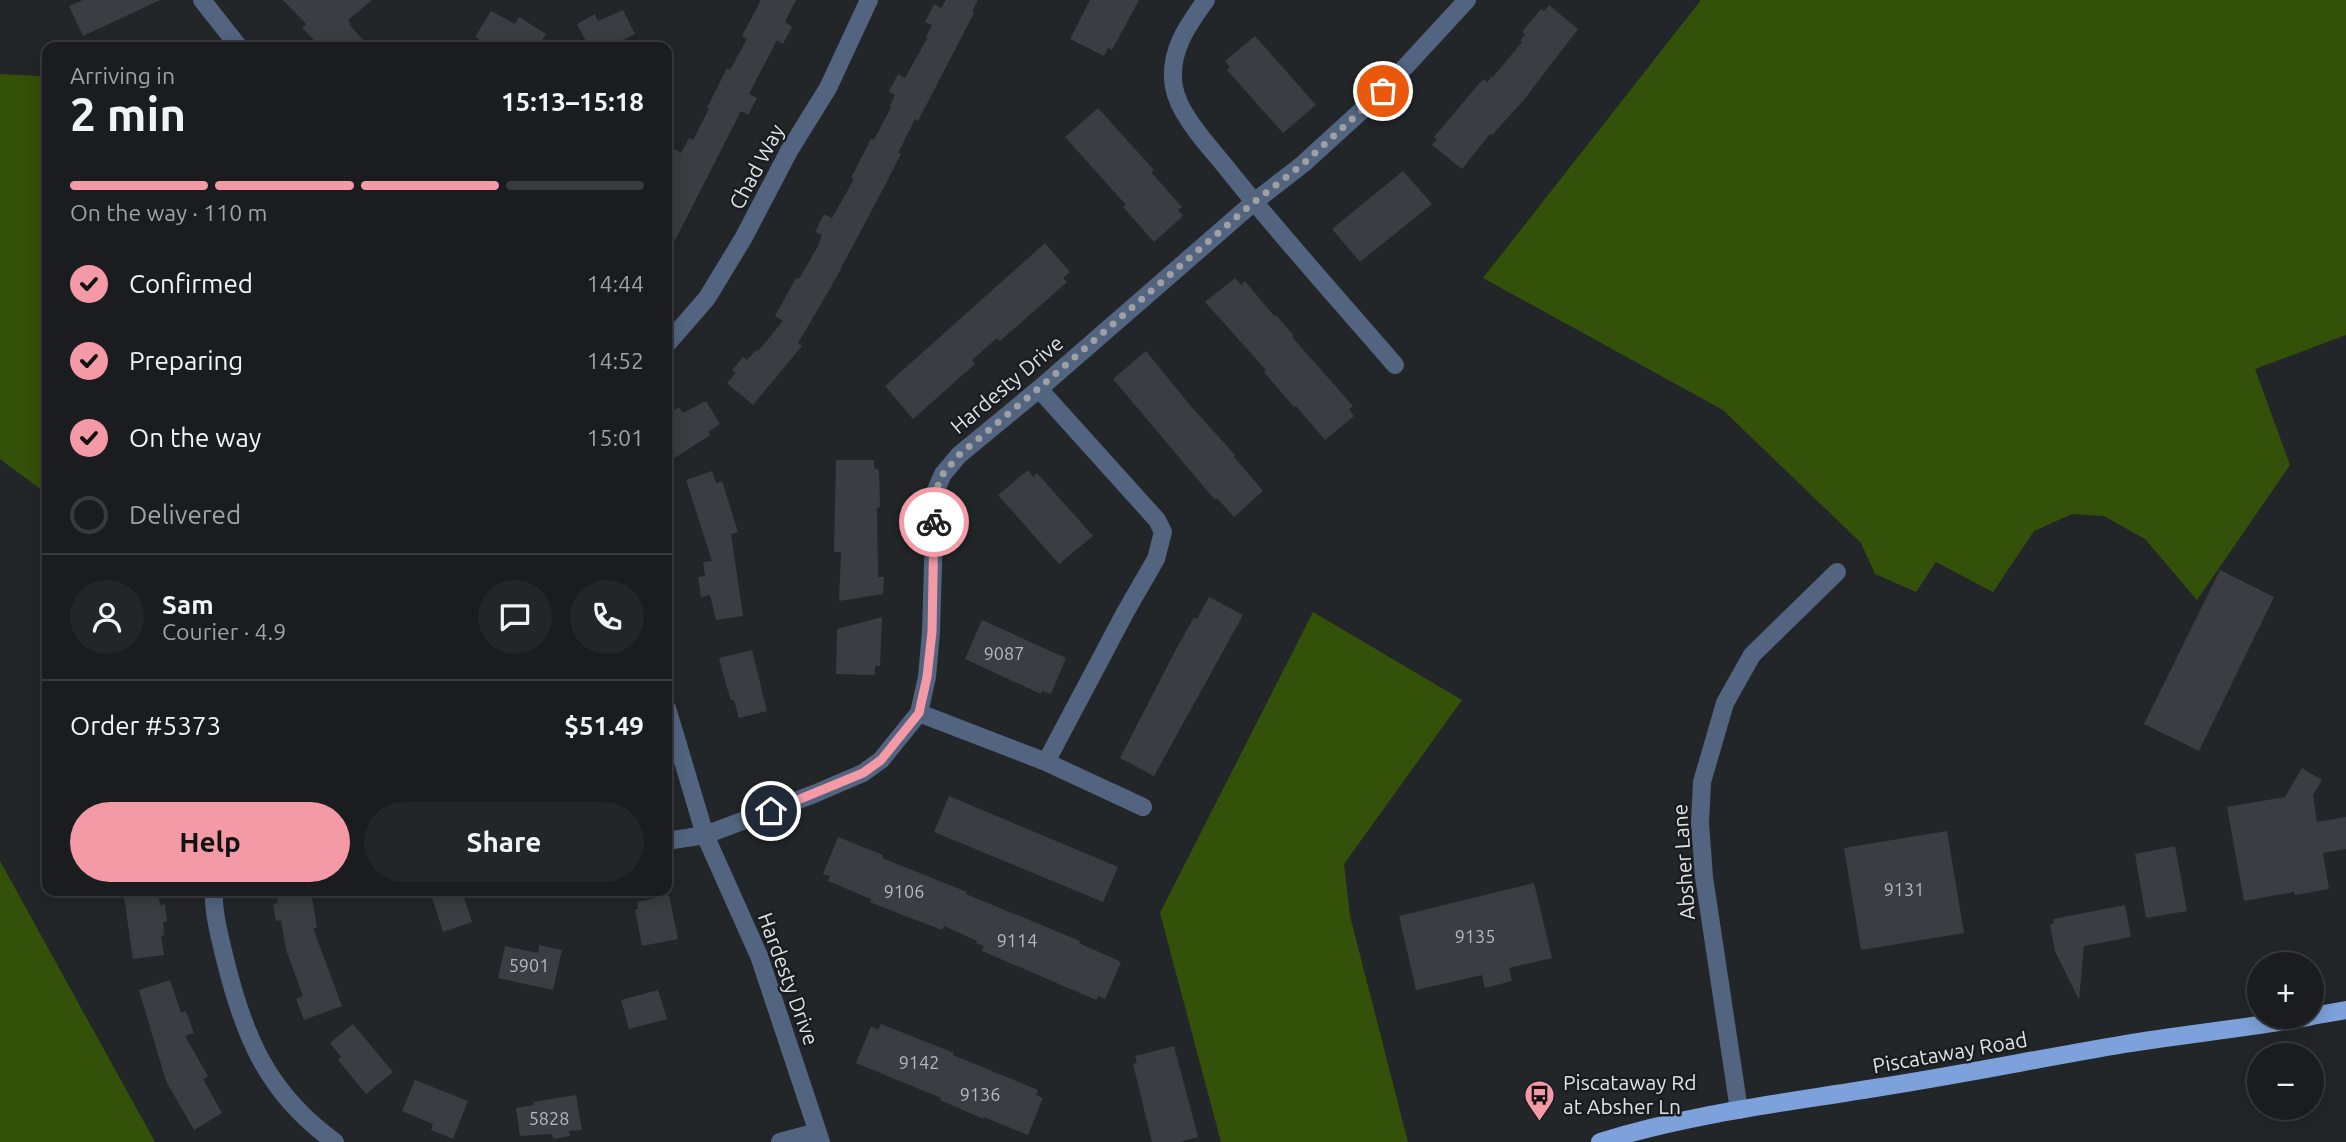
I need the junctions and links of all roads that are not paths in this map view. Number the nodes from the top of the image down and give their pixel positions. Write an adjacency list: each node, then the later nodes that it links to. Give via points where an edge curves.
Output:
1 (202, 0): 5 (street)
2 (869, 0): 7 (street, Chad Way, via 828,88 744,237 707,298)
3 (1206, 0): 6 (street, via 1180,39 1172,68 1174,88 1201,136)
4 (1467, 0): 6 (street, Hardesty Drive, via 1383,91)
5 (235, 42)
6 (1254, 202): 8 (street); 9 (street, Hardesty Drive)
7 (672, 338)
8 (1395, 365)
9 (1039, 388): 11 (street, Hardesty Drive, via 959,455 943,474 933,497 932,632); 13 (street, via 1163,532 1156,559)
10 (1837, 572): 21 (street, Absher Lane, via 1752,655 1725,703 1702,782 1704,877)
11 (919, 713): 13 (street); 15 (street, Hardesty Drive, via 881,760 863,773)
12 (672, 725): 15 (street, Hardesty Drive)
13 (1046, 762): 14 (street)
14 (1143, 807)
15 (705, 835): 16 (street); 22 (street, Hardesty Drive, via 759,956)
16 (672, 840)
17 (215, 896): 23 (street, via 220,941 249,1039 291,1105)
18 (2346, 1010): 19 (main road, Piscataway Road)
19 (2324, 1014)
20 (2247, 1028): 21 (main road, Piscataway Road)
21 (1739, 1110): 25 (main road, Piscataway Road)
22 (819, 1137): 24 (street)
23 (335, 1142)
24 (780, 1142)
25 (1600, 1142)

